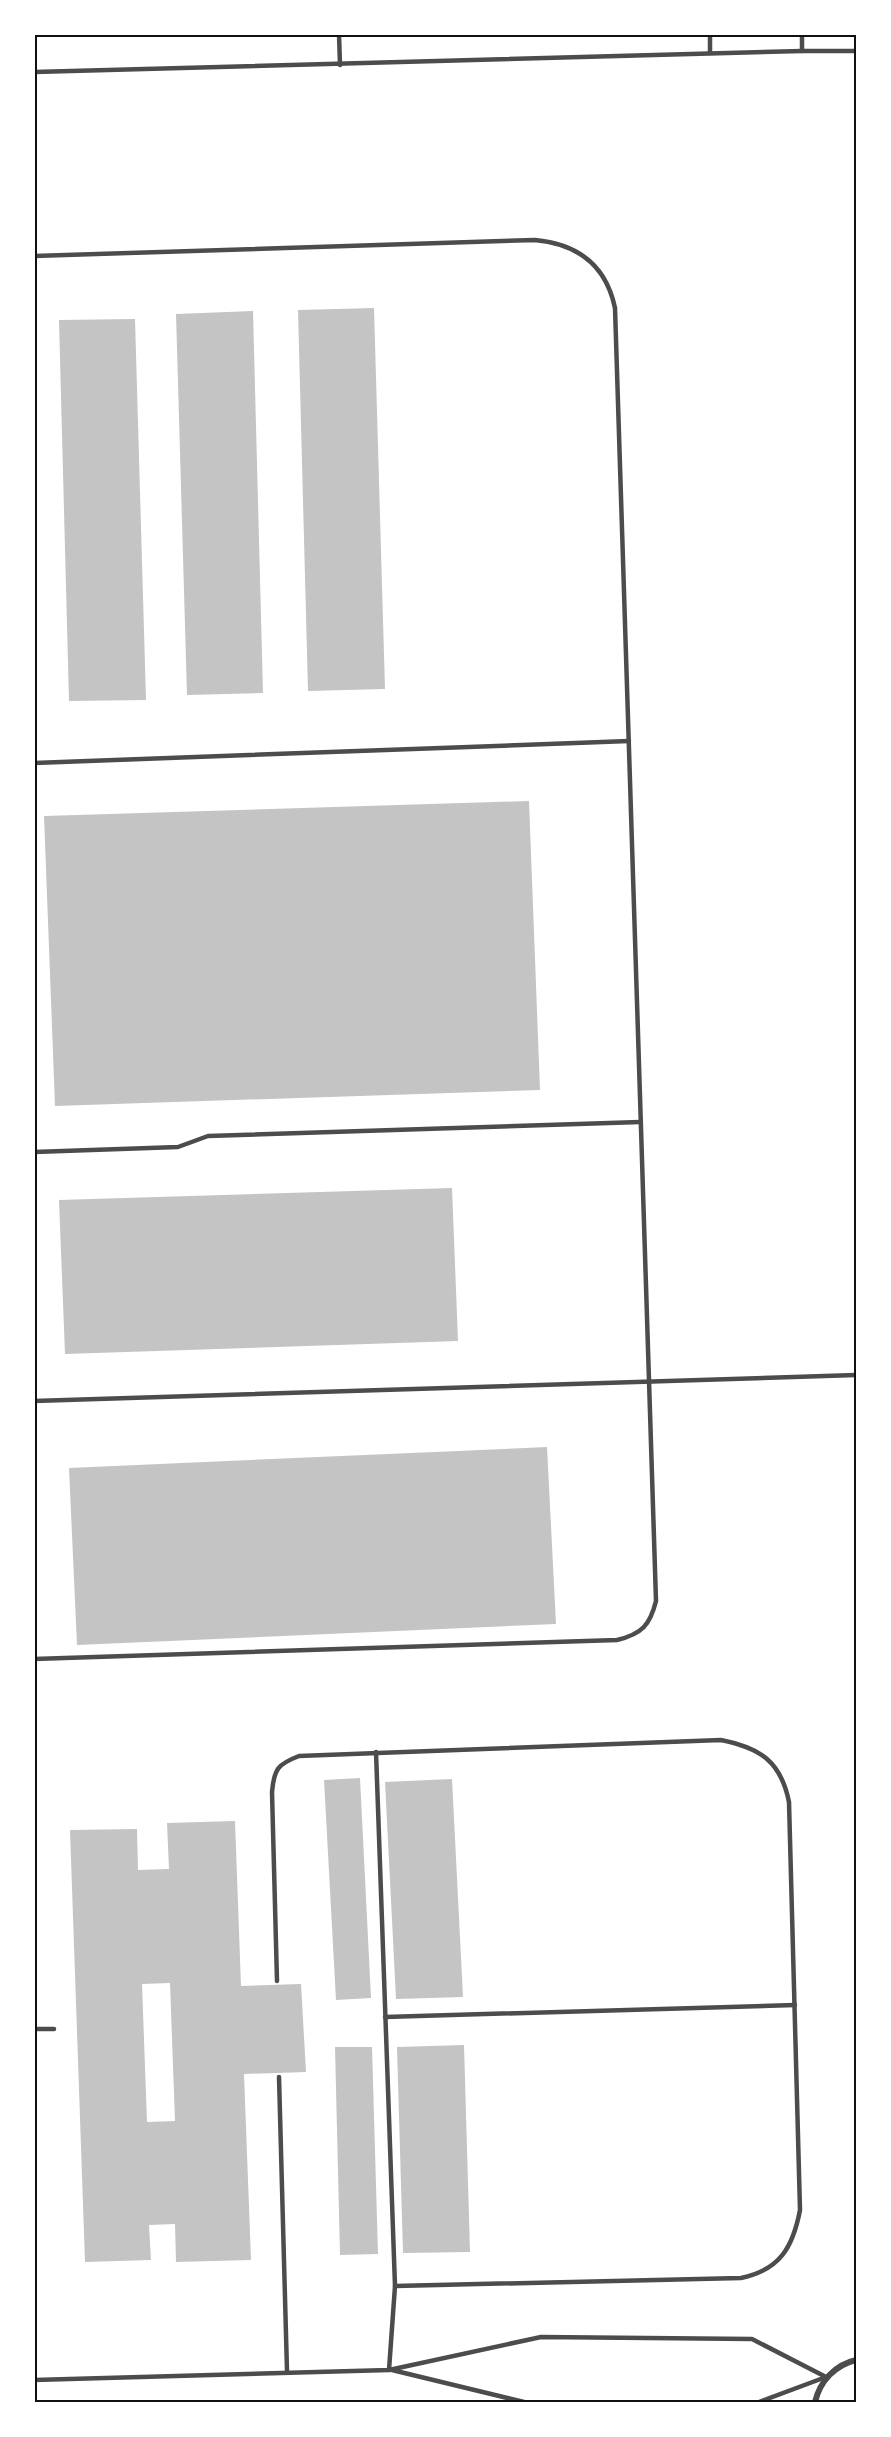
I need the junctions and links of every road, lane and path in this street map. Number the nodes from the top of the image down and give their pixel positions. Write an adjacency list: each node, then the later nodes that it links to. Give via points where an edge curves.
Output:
1 (339, 34): 7 (lane)
2 (710, 34): 6 (lane)
3 (802, 34): 4 (lane)
4 (802, 51): 5 (lane); 6 (lane)
5 (856, 51)
6 (710, 53): 7 (lane)
7 (340, 65): 8 (lane)
8 (34, 72)
9 (34, 256): 10 (lane, via 534,240 556,242 579,252 611,288 615,308)
10 (629, 741): 11 (lane); 12 (lane)
11 (34, 763)
12 (640, 1122): 13 (lane, via 208,1136 178,1147); 15 (lane)
13 (34, 1152)
14 (856, 1375): 15 (lane)
15 (649, 1380): 16 (lane); 17 (lane, via 656,1601 645,1627 632,1636 617,1640)
16 (34, 1401)
17 (34, 1659)
18 (376, 1752): 19 (lane, via 298,1756 282,1763 273,1776); 20 (lane, via 721,1740 760,1753 775,1766 789,1802); 21 (lane)
19 (277, 1981)
20 (795, 2005): 21 (lane); 25 (lane, via 800,2210 787,2247 777,2262 760,2274 741,2278)
21 (385, 2018): 25 (lane)
22 (34, 2029): 23 (lane)
23 (54, 2029)
24 (279, 2077): 28 (lane)
25 (395, 2286): 27 (lane)
26 (856, 2360): 29 (street)
27 (389, 2370): 28 (lane); 29 (lane, via 541,2337 752,2339); 31 (lane)
28 (287, 2371): 30 (lane)
29 (826, 2377): 32 (lane); 33 (street)
30 (34, 2380)
31 (524, 2403)
32 (759, 2403)
33 (815, 2403)

